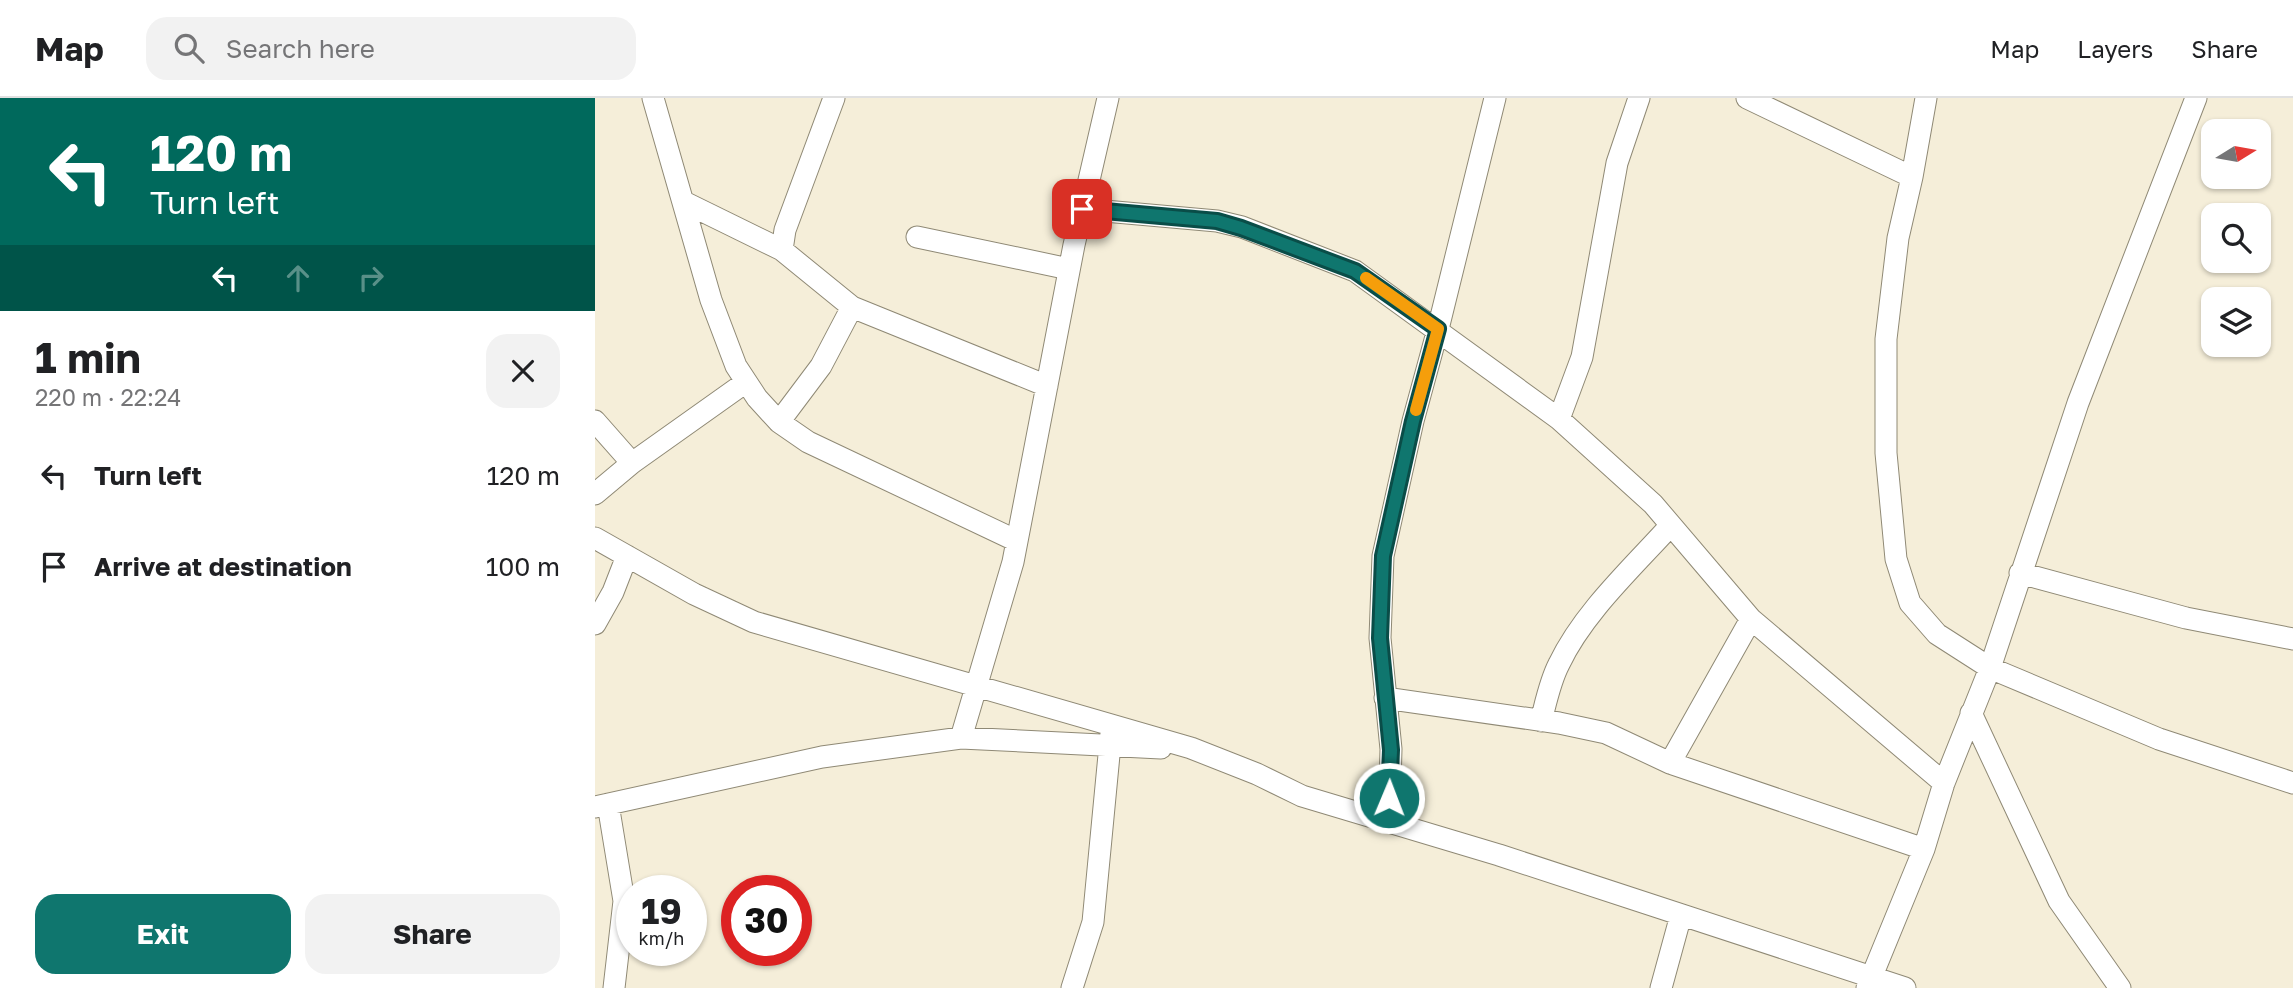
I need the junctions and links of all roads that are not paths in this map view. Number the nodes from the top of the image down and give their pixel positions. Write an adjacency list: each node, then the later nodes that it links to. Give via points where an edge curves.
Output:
1 (653, 98): 10 (street)
2 (834, 98): 13 (street, via 785,230)
3 (1108, 98): 11 (street)
4 (1495, 98): 16 (street)
5 (1639, 98): 19 (street, via 1617,163 1582,357)
6 (1926, 98): 9 (street)
7 (2196, 98): 28 (street, via 2078,403)
8 (1759, 100): 9 (street)
9 (1912, 177): 32 (street, via 1898,238 1886,340 1886,453 1896,559 1910,603 1937,634)
10 (684, 202): 13 (street); 17 (street, via 711,299)
11 (1082, 209): 14 (street); 16 (street, via 1217,221 1241,228 1355,271)
12 (917, 237): 14 (street)
13 (782, 250): 15 (street)
14 (1069, 269): 18 (street)
15 (852, 307): 18 (street); 21 (street, via 821,366)
16 (1438, 329): 19 (street); 34 (street, via 1383,556 1380,638)
17 (746, 382): 21 (street); 22 (street)
18 (1047, 386): 26 (street)
19 (1559, 419): 24 (street)
20 (595, 421): 22 (street)
21 (779, 422): 26 (street, via 808,442)
22 (632, 463): 23 (street)
23 (595, 494)
24 (1671, 526): 29 (street); 36 (street, via 1572,640 1558,665)
25 (595, 538): 27 (street)
26 (1017, 541): 33 (street)
27 (627, 556): 30 (street); 33 (street, via 754,622)
28 (2020, 573): 31 (street, via 2186,618); 32 (street)
29 (1751, 619): 39 (street); 40 (street)
30 (595, 624)
31 (2293, 639)
32 (1990, 668): 35 (street); 41 (street, via 2159,739)
33 (977, 686): 37 (street); 38 (street)
34 (1385, 698): 36 (street); 43 (street, via 1391,750)
35 (1971, 713): 40 (street); 51 (street, via 2059,901)
36 (1541, 721): 39 (street, via 1606,733)
37 (1111, 736): 38 (street); 43 (street, via 1191,748 1302,796); 48 (street, via 1093,922)
38 (961, 738): 42 (street, via 823,757)
39 (1670, 763): 44 (street)
40 (1944, 783): 44 (street)
41 (2293, 783)
42 (602, 805): 47 (street, via 624,901)
43 (1389, 822): 45 (street)
44 (1924, 849): 46 (street)
45 (1681, 915): 46 (street); 49 (street)
46 (1870, 982): 50 (street)
47 (614, 988)
48 (1072, 988)
49 (1661, 988)
50 (1905, 988)
51 (2120, 988)

